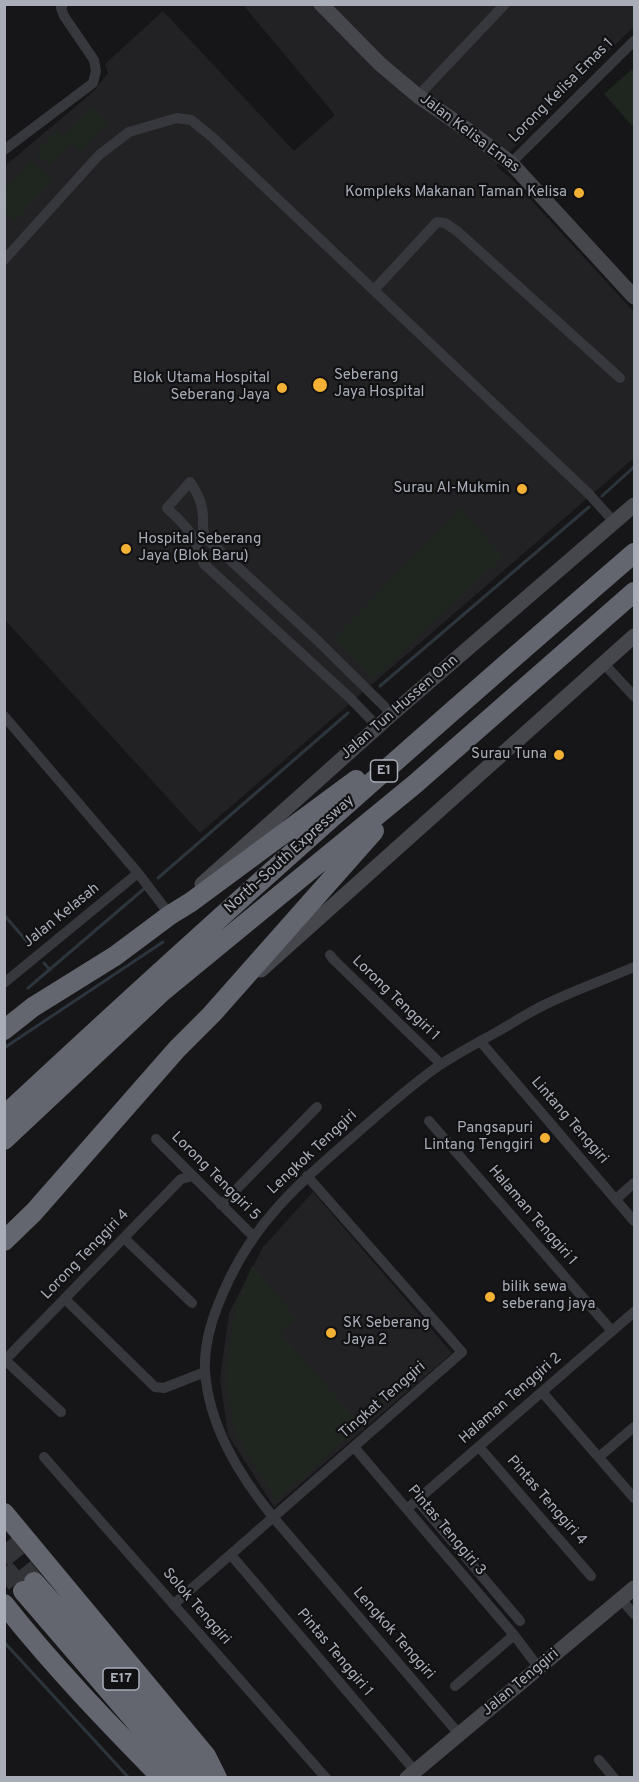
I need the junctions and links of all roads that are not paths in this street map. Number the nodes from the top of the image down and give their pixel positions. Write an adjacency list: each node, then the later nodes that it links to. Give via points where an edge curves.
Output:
1 (321, 4): 5 (main road, Jalan Kelisa Emas)
2 (506, 4): 5 (street)
3 (62, 6): 6 (street, via 64,16 94,60 93,83)
4 (634, 41): 7 (street, Lorong Kelisa Emas 1)
5 (418, 96): 7 (main road, Jalan Kelisa Emas)
6 (4, 150)
7 (511, 163): 10 (main road, Jalan Kelisa Emas)
8 (4, 260): 9 (street, via 99,155 129,132 177,118 191,120 211,136)
9 (374, 290): 11 (street, via 437,222 446,223); 13 (street)
10 (634, 297)
11 (620, 378)
12 (634, 505): 13 (main road, Jalan Tun Hussen Onn)
13 (614, 522): 24 (main road, Jalan Tun Hussen Onn)
14 (634, 553): 23 (highway, North–South Expressway / E1)
15 (253, 581): 17 (street); 17 (street, via 206,538 202,506 190,482 167,508 193,537 204,564); 19 (street)
16 (634, 592): 29 (highway, North–South Expressway / E1)
17 (239, 595): 20 (street)
18 (634, 636): 21 (main road)
19 (316, 639): 20 (street); 24 (street)
20 (303, 654): 27 (street)
21 (604, 664): 22 (street); 35 (main road)
22 (634, 696)
23 (459, 703): 31 (highway); 40 (highway, North–South Expressway / E1, via 136,992)
24 (392, 714): 27 (main road, Jalan Tun Hussen Onn)
25 (4, 716): 26 (street)
26 (14, 726): 28 (street); 30 (street)
27 (378, 727): 31 (main road, Jalan Tun Hussen Onn)
28 (4, 734)
29 (415, 784): 35 (highway); 43 (highway, North–South Expressway / E1, via 163,991)
30 (138, 873): 31 (street); 34 (street, Jalan Kelasah)
31 (170, 915): 36 (highway)
32 (330, 955): 38 (street, Lorong Tenggiri 1)
33 (634, 967): 37 (street, Lengkok Tenggiri, via 543,1005)
34 (4, 983)
35 (212, 1014): 52 (highway)
36 (4, 1030)
37 (480, 1041): 38 (street, Lengkok Tenggiri); 47 (street, Lintang Tenggiri)
38 (441, 1064): 45 (street, Lengkok Tenggiri)
39 (317, 1107): 48 (street)
40 (4, 1116)
41 (429, 1121): 56 (street, Halaman Tenggiri 1)
42 (156, 1139): 44 (street, Lorong Tenggiri 5)
43 (4, 1140)
44 (193, 1176): 48 (street, Lorong Tenggiri 5); 51 (street, Lorong Tenggiri 4, via 181,1179)
45 (307, 1176): 50 (street, Lengkok Tenggiri); 62 (street, Tingkat Tenggiri, via 462,1352)
46 (634, 1183): 47 (street)
47 (616, 1199): 49 (street, Lintang Tenggiri)
48 (221, 1205): 50 (street, Lorong Tenggiri 5)
49 (634, 1221)
50 (253, 1236): 58 (street, Lengkok Tenggiri, via 215,1311)
51 (124, 1238): 53 (street, Lorong Tenggiri 4); 54 (street)
52 (4, 1241)
53 (65, 1299): 57 (street, Lorong Tenggiri 4); 58 (street, via 155,1387 164,1388)
54 (192, 1303)
55 (634, 1312): 56 (street, Halaman Tenggiri 2)
56 (612, 1331): 59 (street, Halaman Tenggiri 2)
57 (5, 1360): 60 (street)
58 (205, 1372): 70 (street, Lengkok Tenggiri, via 211,1404 235,1464)
59 (542, 1392): 63 (street, Halaman Tenggiri 2); 65 (street)
60 (61, 1412)
61 (634, 1427): 65 (street)
62 (354, 1447): 68 (street, Pintas Tenggiri 3); 70 (street, Tingkat Tenggiri)
63 (479, 1447): 67 (street, Halaman Tenggiri 2); 72 (street, Pintas Tenggiri 4)
64 (44, 1457): 76 (street, Solok Tenggiri)
65 (599, 1457): 66 (street)
66 (634, 1498)
67 (417, 1500): 68 (street, Halaman Tenggiri 2); 78 (street, Pintas Tenggiri 3)
68 (408, 1508): 79 (street, Pintas Tenggiri 3)
69 (4, 1513): 88 (highway, via 206,1756)
70 (273, 1517): 71 (street, Tingkat Tenggiri); 82 (street, Lengkok Tenggiri)
71 (231, 1555): 76 (street, Tingkat Tenggiri); 84 (street, Pintas Tenggiri 1)
72 (591, 1576)
73 (634, 1588): 74 (main road, Jalan Tenggiri)
74 (621, 1599): 77 (street); 80 (main road, Jalan Tenggiri)
75 (4, 1604): 85 (highway, via 97,1713)
76 (174, 1604): 89 (street, Solok Tenggiri)
77 (634, 1614)
78 (520, 1621)
79 (514, 1635): 80 (street, Pintas Tenggiri 3); 81 (street)
80 (539, 1668): 82 (main road, Jalan Tenggiri)
81 (455, 1686)
82 (459, 1734): 84 (main road, Jalan Tenggiri)
83 (599, 1760): 90 (street)
84 (411, 1774)
85 (162, 1778)
86 (184, 1778): 87 (highway, E17, via 29,1586)
87 (207, 1778)
88 (217, 1778)
89 (326, 1778)
90 (614, 1778)

